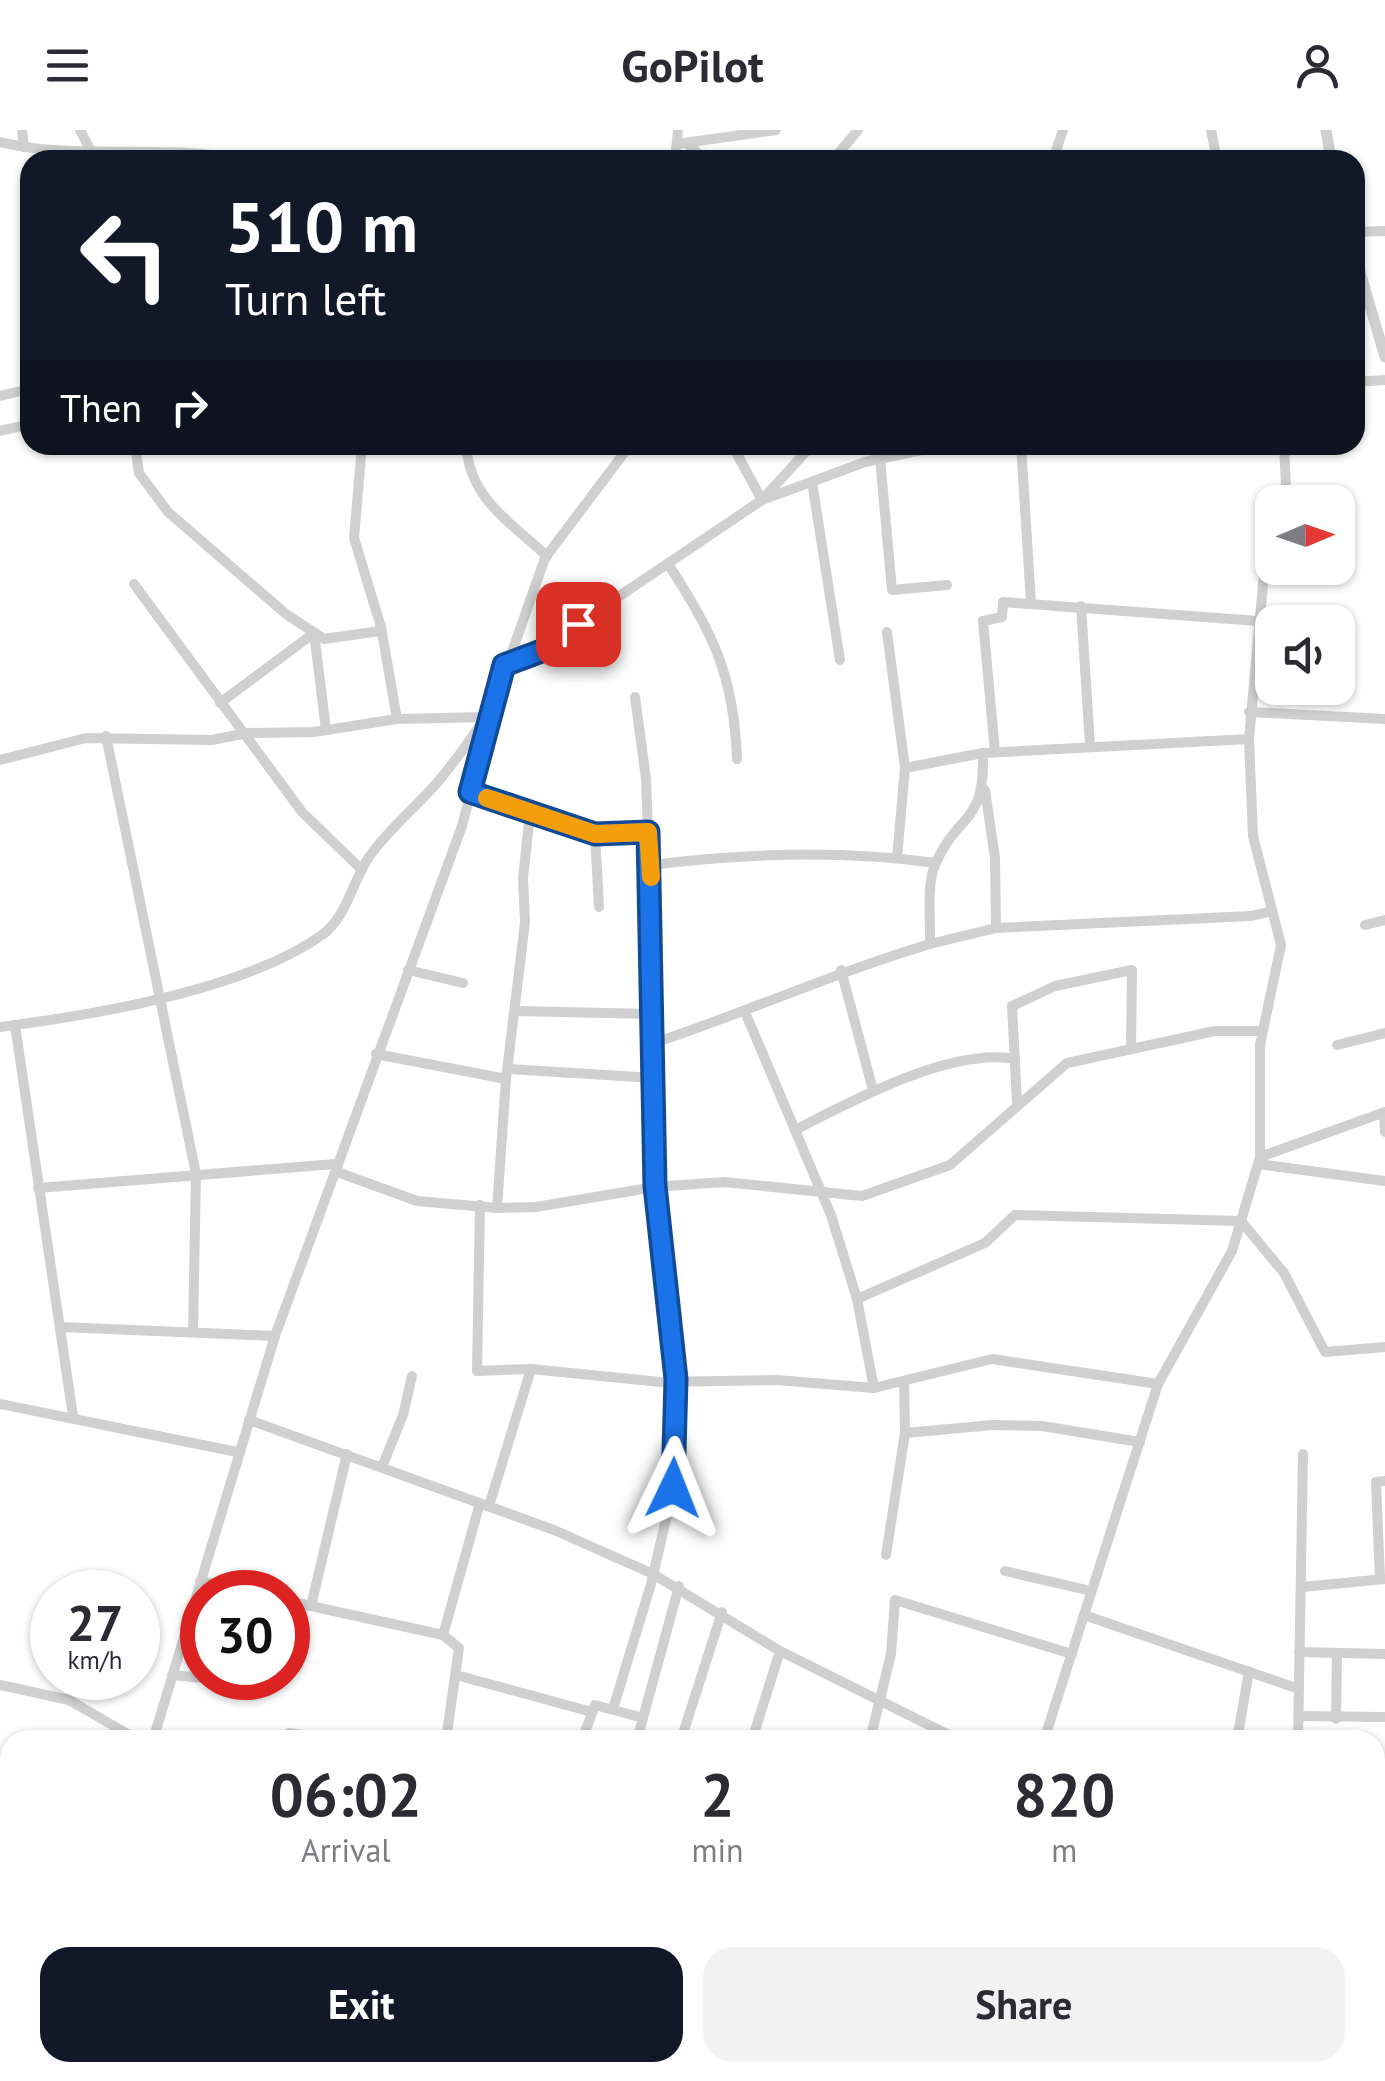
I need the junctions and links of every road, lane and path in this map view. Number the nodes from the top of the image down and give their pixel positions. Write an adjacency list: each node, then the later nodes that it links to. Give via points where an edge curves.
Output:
1 (22, 130): 7 (street)
2 (678, 130): 6 (street)
3 (776, 130): 6 (street)
4 (858, 130): 11 (street)
5 (0, 142): 7 (street)
6 (682, 144): 9 (street); 10 (street)
7 (24, 147): 8 (street)
8 (58, 150)
9 (679, 150)
10 (691, 150)
11 (841, 150)
12 (1365, 289): 13 (street)
13 (1385, 357)
14 (137, 455): 35 (street, via 140,473 168,512)
15 (361, 455): 34 (street, via 354,538)
16 (467, 455): 27 (street, via 480,494)
17 (623, 455): 27 (street)
18 (737, 455): 26 (street)
19 (803, 455): 26 (street)
20 (899, 455): 23 (street)
21 (1022, 455): 31 (street)
22 (1284, 455): 25 (street)
23 (880, 459): 24 (street); 30 (street, via 892,590)
24 (812, 482): 26 (street); 38 (street)
25 (1286, 485)
26 (762, 500): 28 (street)
27 (547, 556): 39 (street)
28 (668, 564): 39 (street, via 578,624 560,644); 54 (street, via 723,658)
29 (134, 584): 41 (street)
30 (947, 585)
31 (1031, 603): 32 (street); 52 (street, via 1003,602 1002,617 983,621)
32 (1082, 606): 33 (street); 51 (street)
33 (1255, 621)
34 (380, 631): 35 (street, via 324,639); 45 (street)
35 (314, 632): 41 (street); 47 (street)
36 (887, 632): 55 (street)
37 (1255, 651): 43 (street)
38 (840, 660)
39 (504, 665): 42 (street)
40 (635, 697): 59 (street)
41 (220, 703): 48 (street)
42 (494, 703): 44 (street); 57 (street)
43 (1249, 712): 46 (street); 50 (street)
44 (485, 717): 45 (street); 64 (street)
45 (397, 719): 47 (street)
46 (1385, 719)
47 (326, 730): 48 (street)
48 (247, 733): 49 (street, via 212,740); 64 (street, via 302,812)
49 (106, 736): 53 (street); 74 (street)
50 (1249, 739): 51 (street); 66 (street, via 1252,836)
51 (1090, 745): 52 (street)
52 (989, 752): 55 (street); 56 (street)
53 (1, 756)
54 (737, 759)
55 (904, 768): 61 (street)
56 (984, 788): 62 (street, via 975,812); 69 (street)
57 (470, 792): 58 (street); 71 (street)
58 (530, 814): 60 (street); 75 (street)
59 (648, 832): 60 (street); 63 (street)
60 (595, 834): 65 (street)
61 (897, 858): 62 (street); 63 (street, via 724,855)
62 (936, 863): 70 (street)
63 (651, 864): 77 (street)
64 (362, 870): 74 (street, via 324,934 245,972)
65 (599, 907)
66 (1272, 911): 69 (street); 80 (street, via 1281,944)
67 (1385, 920): 68 (street)
68 (1365, 925)
69 (996, 928): 70 (street)
70 (930, 944): 72 (street)
71 (408, 970): 73 (street); 85 (street)
72 (841, 970): 76 (street); 89 (street)
73 (463, 983)
74 (159, 998): 78 (street); 96 (street)
75 (514, 1011): 77 (street); 87 (street)
76 (745, 1012): 82 (street); 92 (street)
77 (653, 1014): 82 (street)
78 (16, 1025): 79 (street); 99 (street)
79 (0, 1027)
80 (1262, 1032): 84 (street, via 1215,1031); 94 (street)
81 (1385, 1033): 83 (street)
82 (654, 1043): 88 (street)
83 (1337, 1045)
84 (1131, 1048): 86 (street, via 1132,970 1055,986 1012,1006); 90 (street, via 1068,1063)
85 (376, 1054): 87 (street); 95 (street)
86 (1015, 1060): 89 (street, via 976,1056); 90 (street)
87 (508, 1074): 88 (street); 102 (street)
88 (654, 1078): 98 (street)
89 (873, 1090): 92 (street)
90 (1017, 1102): 100 (street, via 950,1164 862,1196)
91 (1384, 1112): 93 (street); 94 (street)
92 (795, 1130): 100 (street)
93 (1385, 1132)
94 (1259, 1160): 97 (street); 103 (street)
95 (335, 1164): 96 (street); 101 (street, via 340,1172 417,1201); 107 (street)
96 (196, 1174): 99 (street); 106 (street)
97 (1385, 1181)
98 (655, 1186): 100 (street, via 724,1182); 102 (street, via 536,1208); 111 (street)
99 (38, 1188): 105 (street)
100 (820, 1195): 104 (street)
101 (480, 1205): 102 (street); 109 (street, via 477,1371)
102 (497, 1208)
103 (1241, 1220): 104 (street, via 1015,1215 986,1243); 108 (street, via 1284,1273 1325,1352); 113 (street, via 1232,1251)
104 (857, 1298): 114 (street)
105 (61, 1327): 106 (street); 116 (street)
106 (194, 1332): 107 (street)
107 (275, 1336): 117 (street)
108 (1385, 1347)
109 (531, 1369): 111 (street); 125 (street)
110 (412, 1376): 123 (street)
111 (676, 1379): 114 (street); 129 (street, via 673,1488)
112 (904, 1380): 113 (street, via 992,1359); 114 (street); 118 (street)
113 (1158, 1384): 119 (street)
114 (874, 1388)
115 (0, 1404): 116 (street)
116 (74, 1416): 120 (street)
117 (249, 1420): 120 (street); 121 (street)
118 (905, 1433): 119 (street, via 1042,1426); 126 (street)
119 (1140, 1442): 133 (street)
120 (237, 1452): 127 (street)
121 (347, 1454): 123 (street); 134 (street)
122 (1303, 1454): 132 (street)
123 (382, 1467): 125 (street)
124 (1385, 1481): 130 (street, via 1376,1482)
125 (484, 1504): 129 (street); 137 (street)
126 (886, 1555)
127 (203, 1570)
128 (1006, 1572): 133 (street)
129 (654, 1574): 131 (street); 151 (street)
130 (1382, 1579): 132 (street)
131 (678, 1586): 135 (street); 155 (street)
132 (1302, 1587): 140 (street)
133 (1092, 1591): 136 (street)
134 (311, 1606): 137 (street)
135 (722, 1612): 139 (street); 162 (street)
136 (1084, 1615): 142 (street); 144 (street)
137 (443, 1634): 146 (street, via 460,1648)
138 (180, 1648): 145 (street)
139 (780, 1650): 150 (street); 163 (street)
140 (1299, 1652): 141 (street); 149 (street)
141 (1337, 1653): 143 (street); 156 (street)
142 (1072, 1654): 150 (street, via 895,1600); 166 (street)
143 (1385, 1654)
144 (1249, 1671): 149 (street); 167 (street)
145 (172, 1675): 147 (street); 158 (street)
146 (456, 1675): 152 (street); 159 (street)
147 (180, 1676)
148 (0, 1685): 157 (street, via 69,1700)
149 (1299, 1689): 153 (street)
150 (880, 1698): 164 (street); 165 (street)
151 (612, 1709): 152 (street, via 595,1704); 155 (street)
152 (592, 1712): 160 (street)
153 (1299, 1716): 156 (street); 168 (street)
154 (1385, 1717): 156 (street)
155 (643, 1718): 161 (street)
156 (1336, 1719)
157 (121, 1730)
158 (156, 1730)
159 (448, 1730)
160 (586, 1730)
161 (640, 1730)
162 (685, 1730)
163 (755, 1730)
164 (872, 1730)
165 (940, 1730)
166 (1047, 1730)
167 (1239, 1730)
168 (1298, 1730)

